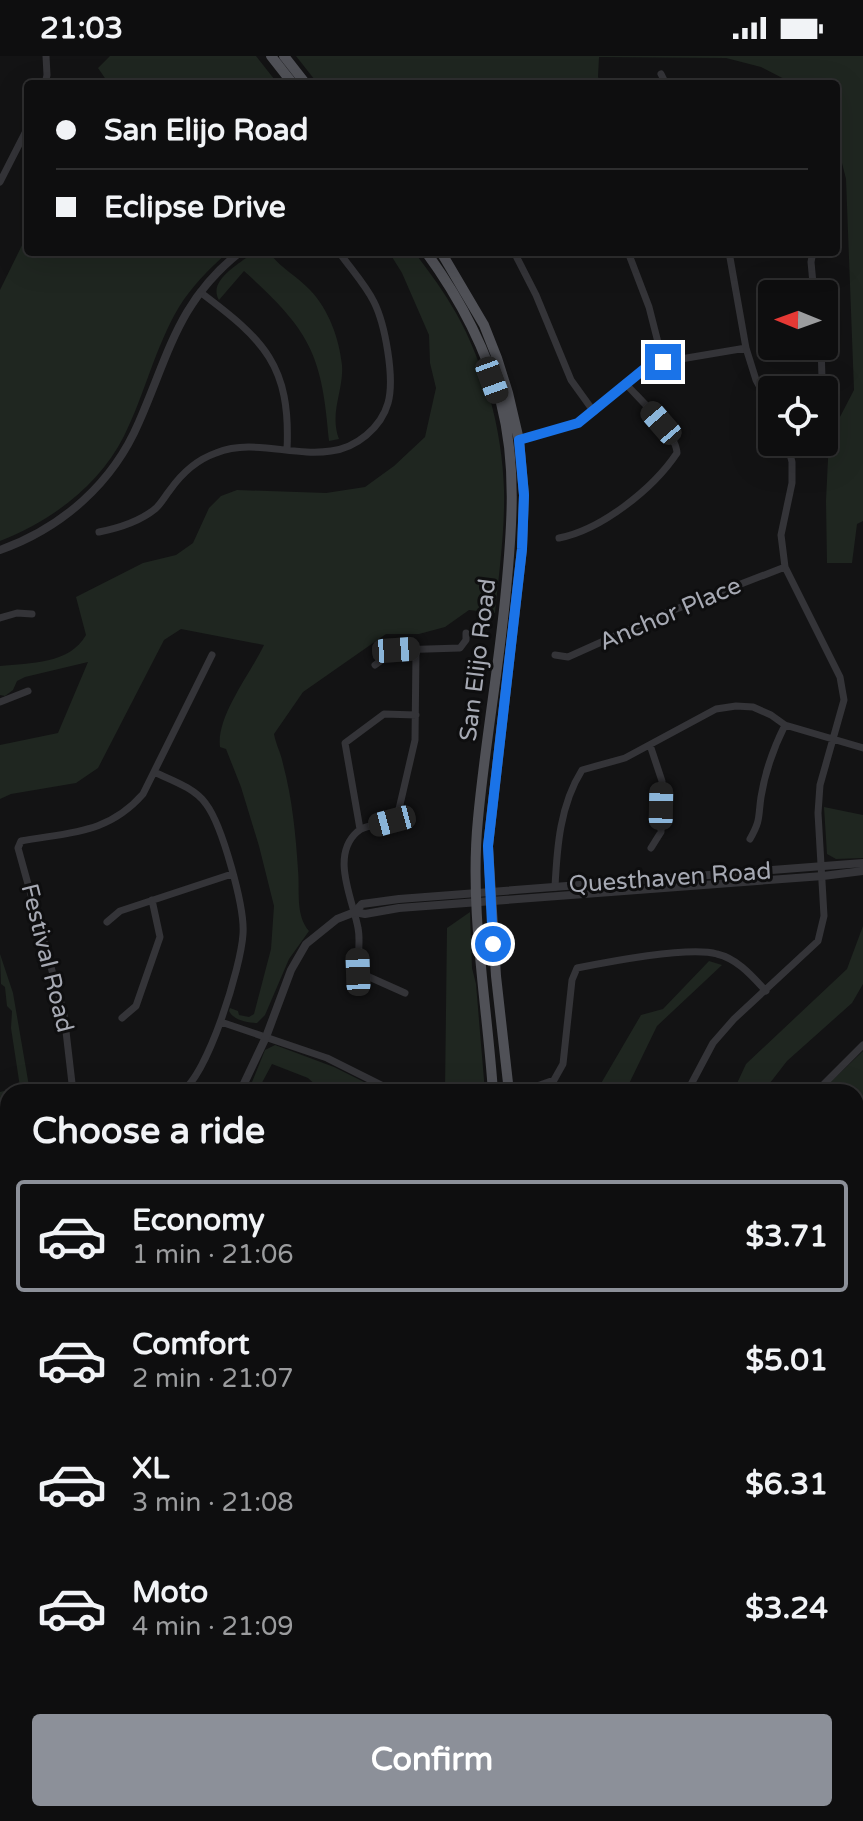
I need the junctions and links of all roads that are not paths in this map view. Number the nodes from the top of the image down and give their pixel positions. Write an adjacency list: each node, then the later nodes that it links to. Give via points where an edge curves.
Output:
1 (46, 56): 5 (street)
2 (271, 56): 6 (main road)
3 (284, 56): 7 (main road)
4 (661, 74): 8 (street)
5 (46, 80)
6 (290, 80)
7 (303, 80)
8 (664, 80)
9 (24, 135): 10 (street)
10 (0, 182)
11 (236, 256): 20 (street)
12 (342, 256): 27 (street, via 374,302 385,337 388,403 376,425 343,449)
13 (429, 256): 57 (main road, San Elijo Road, via 475,332 501,404 511,467 513,519 478,821)
14 (443, 256): 26 (main road, San Elijo Road, via 484,325)
15 (516, 256): 25 (street, via 571,380)
16 (630, 256): 22 (street)
17 (730, 256): 21 (street)
18 (812, 256): 19 (street)
19 (813, 280)
20 (200, 292): 27 (street, via 255,337 273,361 289,418); 31 (street, via 174,333 140,422 98,488 65,517)
21 (746, 348): 22 (street); 24 (street)
22 (663, 362): 23 (street)
23 (625, 383): 25 (street); 30 (street, via 661,423 677,453 644,491 579,534)
24 (758, 384)
25 (594, 412): 26 (street, via 558,431)
26 (519, 440): 56 (main road, San Elijo Road, via 522,549 489,838)
27 (287, 450): 29 (street, via 219,451 196,462 156,508 126,526)
28 (790, 456): 32 (street, via 792,483 781,535)
29 (99, 532)
30 (559, 538)
31 (0, 550)
32 (785, 567): 38 (street, Anchor Place, via 568,657); 44 (street, via 840,677 844,700)
33 (32, 614): 34 (street)
34 (0, 618)
35 (466, 633): 36 (street, via 460,648)
36 (416, 651): 39 (street, via 396,650); 42 (street)
37 (212, 655): 47 (street)
38 (555, 655)
39 (375, 665)
40 (28, 691): 41 (street)
41 (0, 702)
42 (416, 715): 48 (street, via 399,809 392,821); 48 (street, via 384,714 345,743)
43 (785, 725): 44 (street); 45 (street, via 753,707 726,707); 49 (street)
44 (834, 739): 46 (street); 53 (street, via 820,785)
45 (650, 745): 50 (street, via 662,781 661,832); 55 (street, via 582,770 560,827)
46 (863, 748)
47 (154, 772): 54 (street, via 204,800 216,818); 67 (street, Festival Road, via 128,811 102,826 21,841 18,848 64,1014)
48 (360, 829): 59 (street, via 346,847 346,881)
49 (750, 839)
50 (651, 848)
51 (863, 863): 53 (street, Questhaven Road)
52 (863, 871): 53 (street, Questhaven Road)
53 (822, 872): 55 (street, Questhaven Road); 56 (street, Questhaven Road); 61 (street, via 824,916 818,941)
54 (232, 874): 58 (street); 64 (street, via 243,933)
55 (555, 887): 56 (street, Questhaven Road)
56 (490, 897): 57 (street, Questhaven Road); 72 (main road, San Elijo Road)
57 (477, 898): 59 (street, Questhaven Road, via 377,901 362,904); 71 (main road, San Elijo Road)
58 (152, 900): 60 (street, via 120,911); 63 (street, via 160,937 136,1006)
59 (355, 912): 62 (street, via 358,972); 65 (street, Questhaven Road, via 306,944)
60 (107, 922)
61 (766, 991): 73 (street, via 745,968 699,950 577,968 563,1064 554,1080); 74 (street, via 713,1043)
62 (405, 993)
63 (122, 1018)
64 (221, 1022): 65 (street); 68 (street)
65 (266, 1037): 69 (street, Questhaven Road); 70 (street, via 327,1058)
66 (863, 1045): 75 (street)
67 (72, 1084)
68 (190, 1084)
69 (244, 1084)
70 (379, 1084)
71 (492, 1084)
72 (508, 1084)
73 (543, 1084)
74 (691, 1084)
75 (824, 1084)

